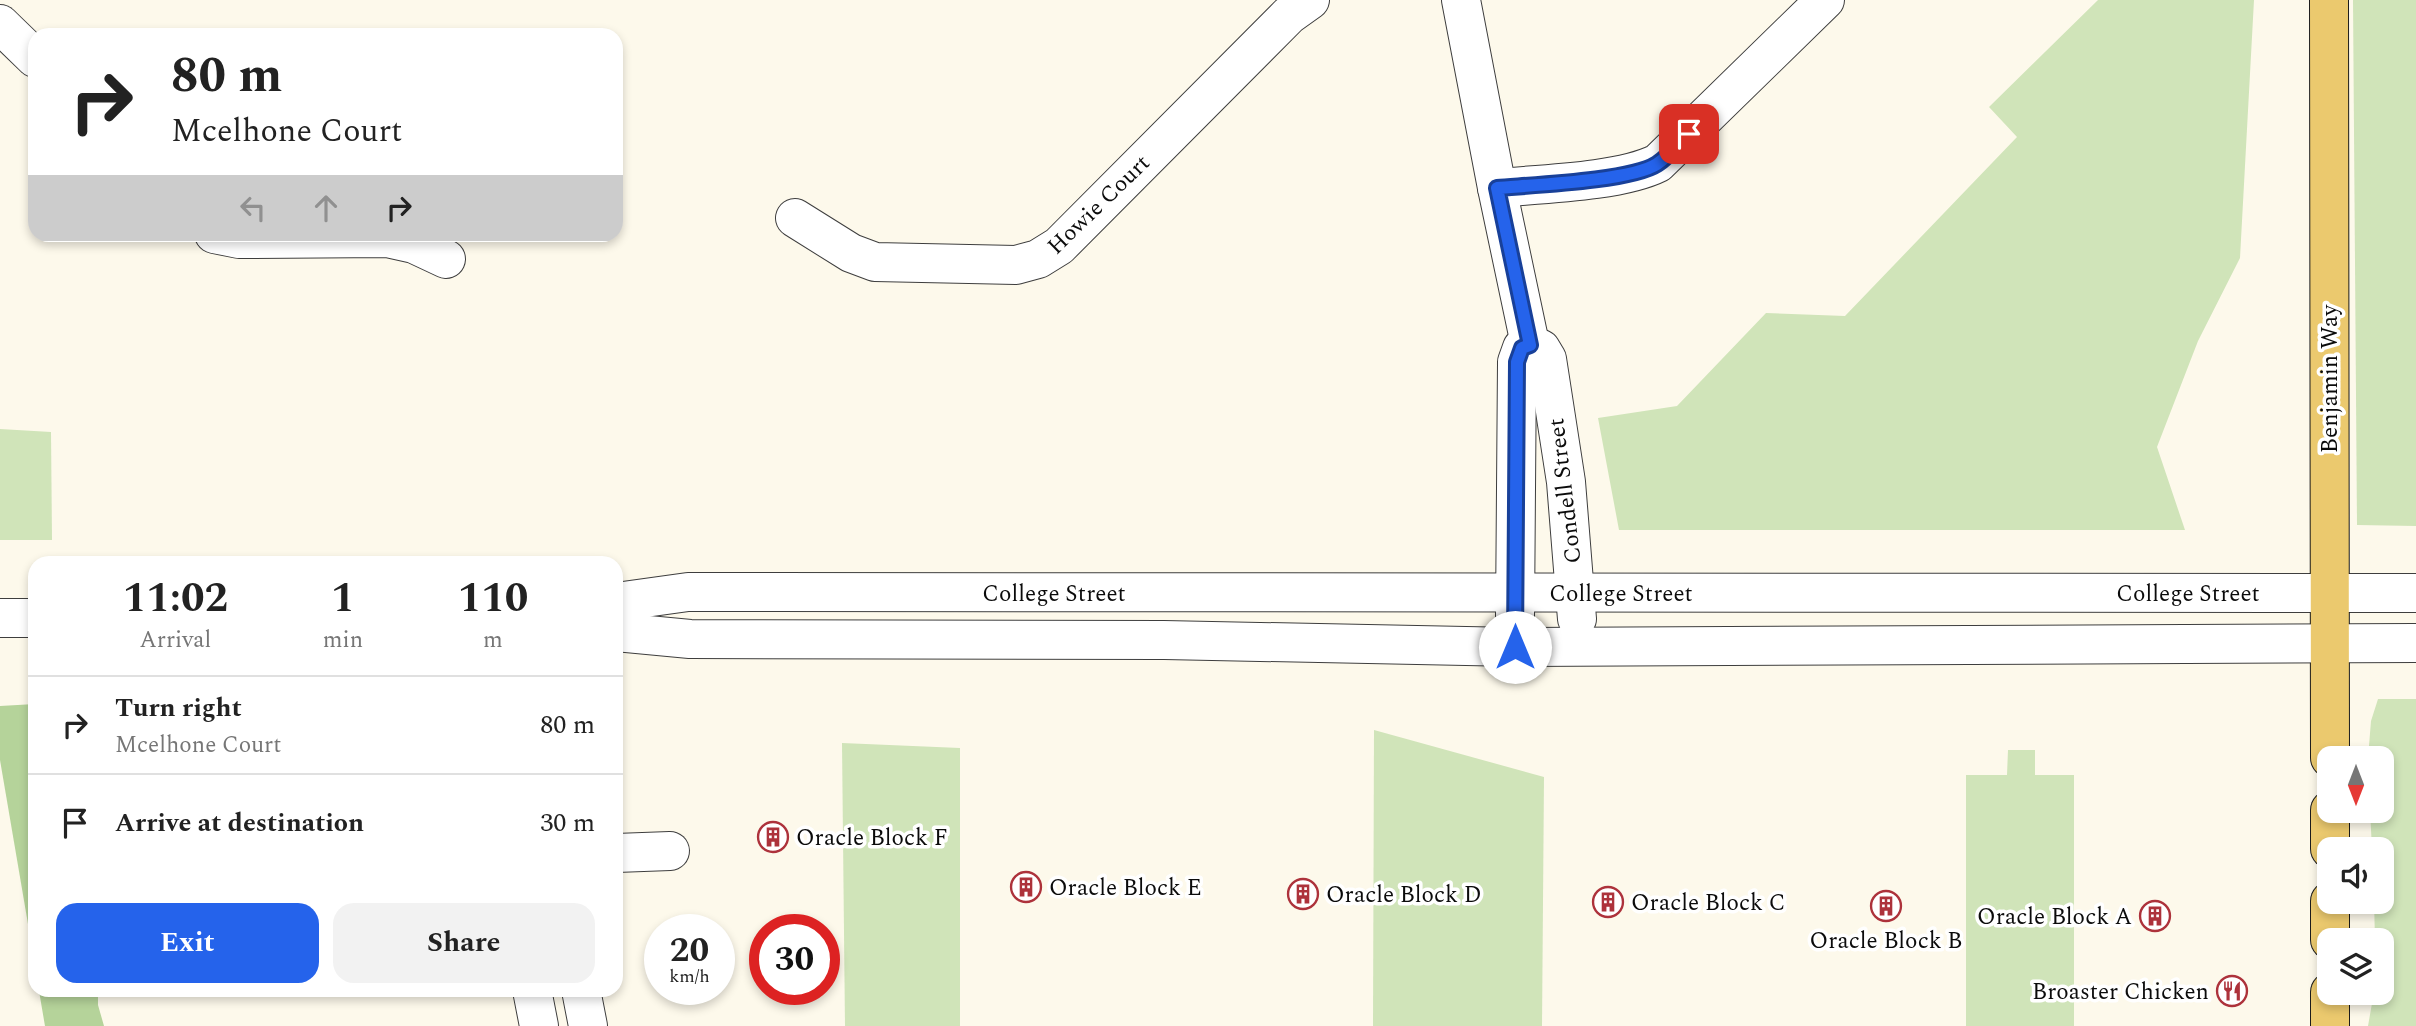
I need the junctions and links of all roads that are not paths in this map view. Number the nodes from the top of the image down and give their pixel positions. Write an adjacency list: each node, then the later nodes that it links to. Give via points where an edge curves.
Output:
1 (1310, 0): 8 (street, Howie Court, via 1059,246 1038,259 1016,265 875,262 851,253)
2 (1461, 0): 7 (street, Condell Street)
3 (1825, 0): 7 (street, via 1658,163 1617,175)
4 (2329, 0): 14 (main road, Benjamin Way)
5 (0, 24): 6 (street)
6 (28, 51)
7 (1497, 188): 11 (street, Condell Street)
8 (795, 218)
9 (405, 242): 10 (street)
10 (446, 259)
11 (1530, 345): 12 (street, Condell Street, via 1522,348 1517,362); 13 (street, Condell Street, via 1541,349 1547,359 1566,482)
12 (1516, 593): 13 (street, College Street); 16 (street, College Street, via 688,592); 22 (street, Condell Street)
13 (1576, 593): 14 (street, College Street); 23 (street, Condell Street)
14 (2330, 593): 15 (street, College Street); 20 (main road, Benjamin Way)
15 (2416, 593)
16 (623, 601)
17 (0, 618): 18 (street)
18 (28, 618)
19 (623, 633): 22 (street, College Street, via 690,639 1164,639)
20 (2330, 643): 21 (street, College Street); 23 (street, College Street); 24 (main road, Benjamin Way)
21 (2416, 643)
22 (1515, 647): 23 (street, College Street)
23 (1578, 647)
24 (2330, 746)
25 (670, 851): 26 (street)
26 (623, 852)
27 (533, 997): 30 (street)
28 (582, 997): 31 (street)
29 (2330, 1005): 32 (main road)
30 (539, 1026)
31 (588, 1026)
32 (2330, 1026)

